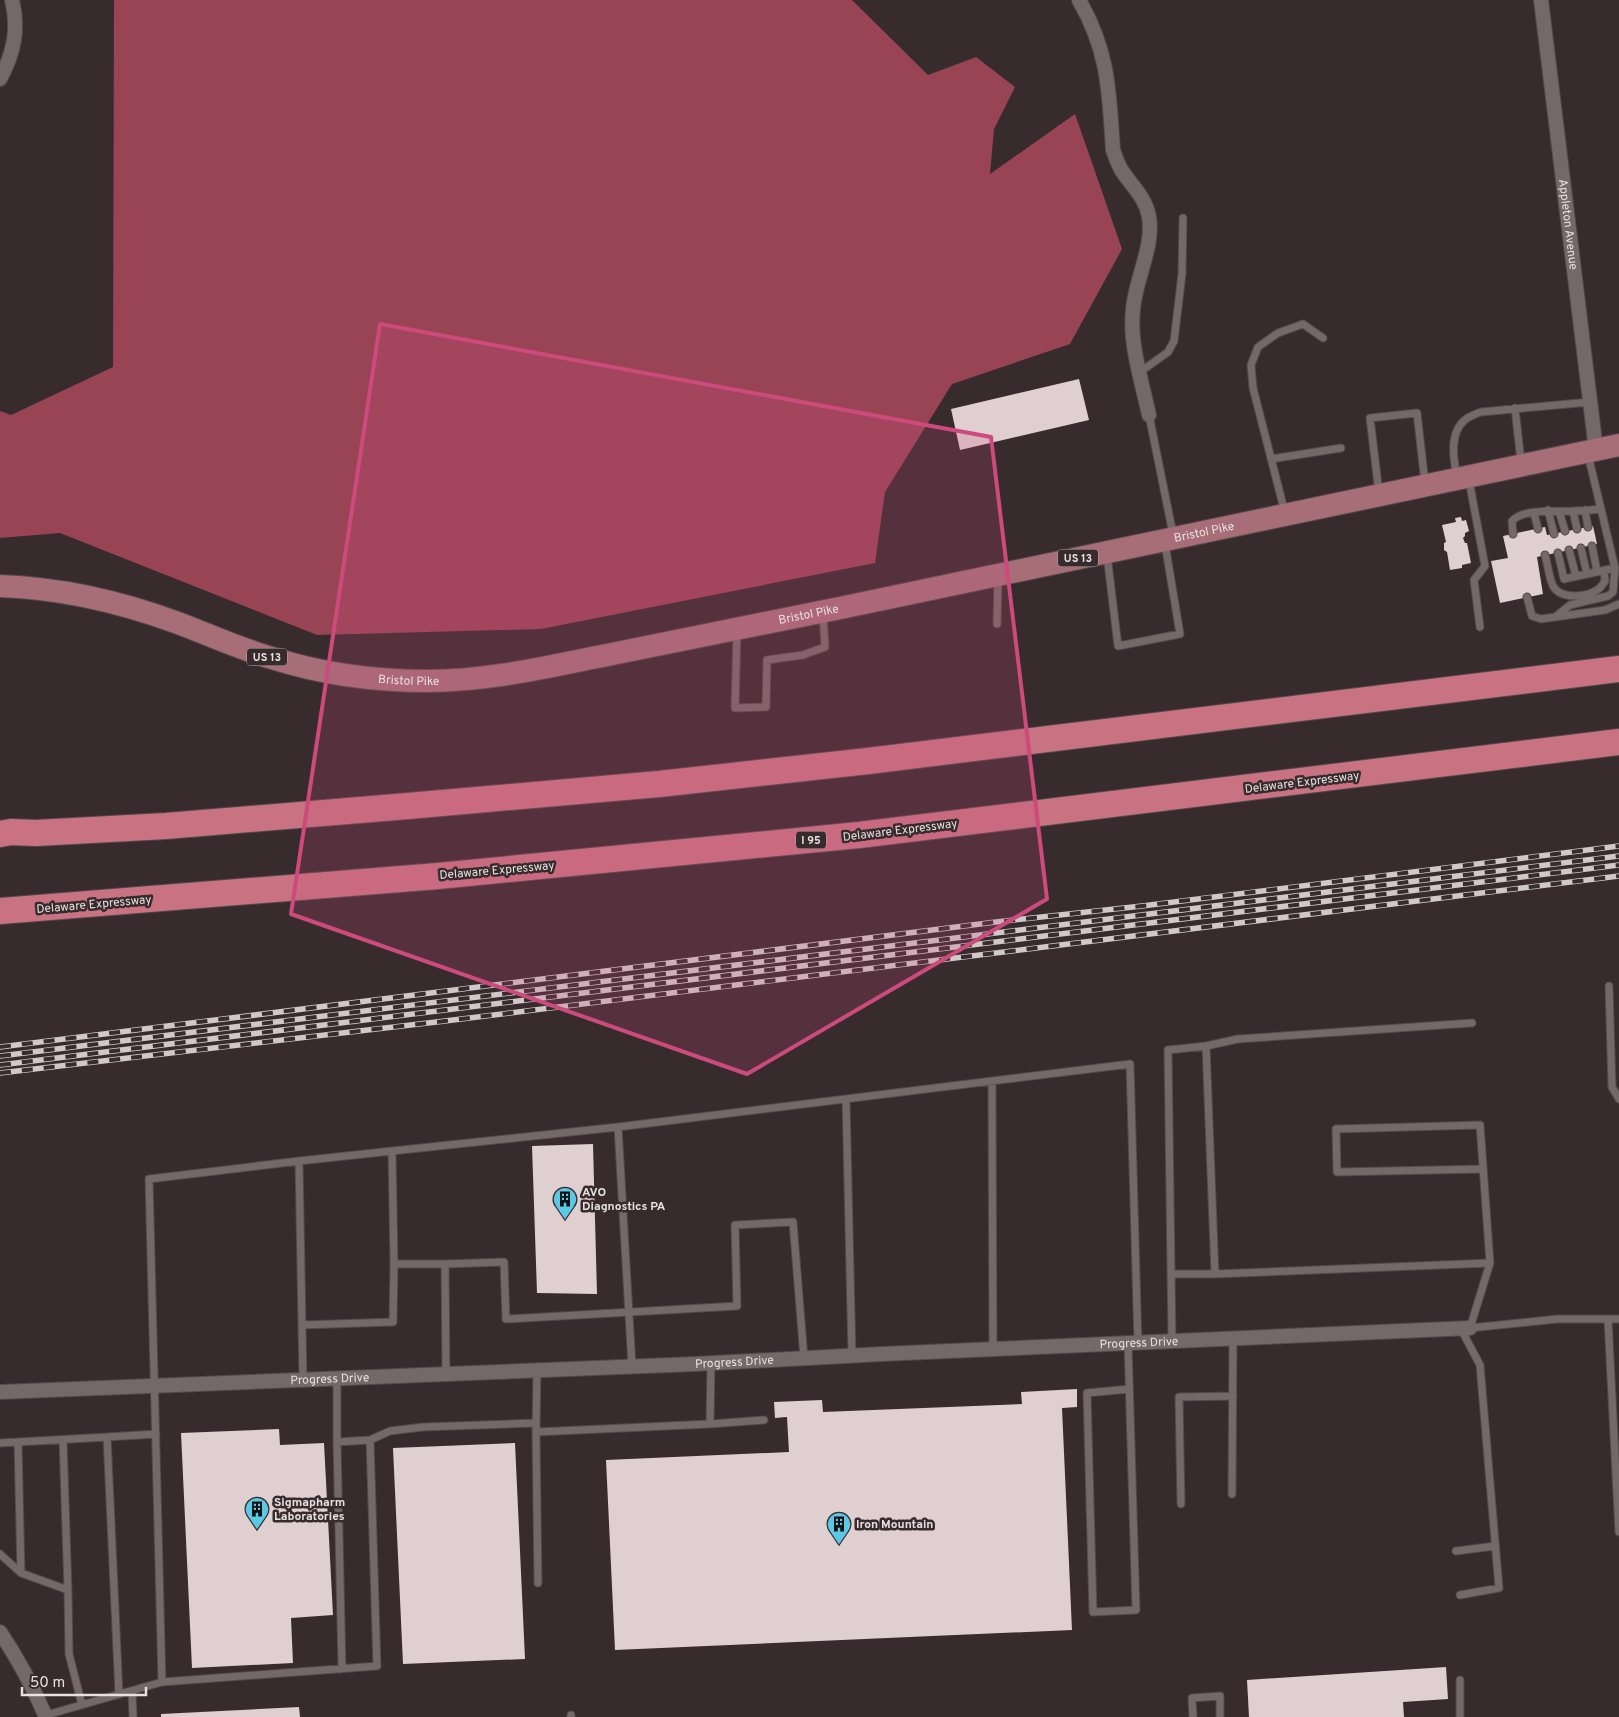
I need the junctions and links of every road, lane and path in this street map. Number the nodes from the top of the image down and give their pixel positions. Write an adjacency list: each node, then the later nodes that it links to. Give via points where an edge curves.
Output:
1 (12, 0): 4 (street, via 16,24 12,52)
2 (1079, 0): 7 (street, via 1095,30 1105,63 1116,161 1144,202 1148,214 1149,240 1132,310)
3 (1541, 0): 8 (street, Appleton Avenue)
4 (0, 79)
5 (1183, 218): 7 (lane, via 1182,274 1174,341 1168,352)
6 (1323, 338): 14 (lane, via 1304,324 1278,333 1258,347 1251,365 1253,388)
7 (1140, 372): 10 (street)
8 (1590, 402): 9 (lane); 13 (street, Appleton Avenue)
9 (1515, 408): 15 (lane); 16 (lane, via 1481,412 1466,418 1454,442 1453,461)
10 (1149, 415): 32 (lane)
11 (1619, 445): 13 (main road, Bristol Pike / US 13)
12 (1341, 448): 14 (lane)
13 (1592, 451): 15 (main road, Bristol Pike / US 13); 19 (lane)
14 (1271, 459): 25 (lane)
15 (1521, 466): 16 (main road, Bristol Pike / US 13)
16 (1463, 478): 17 (main road, Bristol Pike / US 13); 51 (lane, via 1485,566 1474,580)
17 (1426, 486): 18 (main road, Bristol Pike / US 13); 18 (lane, via 1417,413 1370,418)
18 (1379, 496): 25 (main road, Bristol Pike / US 13)
19 (1601, 509): 21 (lane); 39 (lane)
20 (1548, 510): 22 (lane); 24 (lane); 31 (lane)
21 (1585, 510): 23 (lane); 26 (lane)
22 (1559, 511): 23 (lane); 29 (lane)
23 (1573, 511): 28 (lane)
24 (1534, 513): 27 (lane); 30 (lane, via 1512,522)
25 (1285, 515): 32 (main road, Bristol Pike / US 13)
26 (1588, 527)
27 (1538, 529)
28 (1577, 529)
29 (1564, 532)
30 (1513, 534)
31 (1554, 534)
32 (1169, 539): 36 (main road, Bristol Pike / US 13); 36 (lane, via 1180,634 1118,646)
33 (1592, 546): 40 (lane)
34 (1581, 548): 41 (lane)
35 (1569, 550): 44 (lane)
36 (1106, 552): 42 (main road, Bristol Pike / US 13)
37 (1558, 553): 44 (lane, via 1564,578)
38 (1545, 555): 40 (lane, via 1554,587 1567,596 1589,594 1599,589 1605,581)
39 (1614, 568): 40 (lane); 43 (lane); 49 (lane, via 1613,592 1570,605)
40 (1601, 571): 41 (lane)
41 (1587, 574): 44 (lane)
42 (998, 575): 48 (main road, Bristol Pike / US 13); 50 (lane)
43 (1619, 575)
44 (1576, 576)
45 (0, 586): 52 (main road, Bristol Pike / US 13, via 90,597 301,666 350,676 398,680 454,680 508,674)
46 (1527, 597): 49 (lane, via 1532,616 1541,619)
47 (1619, 604): 49 (lane, via 1605,610)
48 (823, 611): 52 (main road, Bristol Pike / US 13); 52 (lane, via 825,647 803,655 767,660 766,707 735,708)
49 (1555, 617)
50 (997, 624)
51 (1480, 627)
52 (737, 628)
53 (1619, 670): 55 (highway, via 659,784 174,825 36,834)
54 (1619, 742): 56 (highway, Delaware Expressway / I 95, via 859,835 438,876)
55 (4, 832)
56 (29, 910): 57 (highway, Delaware Expressway / I 95); 58 (highway)
57 (0, 911)
58 (0, 917)
59 (1609, 986): 62 (lane)
60 (1472, 1023): 61 (lane, via 1238,1039)
61 (1206, 1046): 73 (lane, via 1168,1050); 74 (lane)
62 (1615, 1080): 65 (lane, via 1612,1087)
63 (992, 1081): 64 (lane); 82 (lane, via 1130,1064); 83 (lane)
64 (846, 1099): 66 (lane); 84 (lane)
65 (1619, 1099)
66 (618, 1127): 67 (lane); 75 (lane)
67 (392, 1151): 68 (lane); 71 (lane)
68 (299, 1161): 78 (lane); 92 (lane, via 150,1179)
69 (1483, 1169): 69 (lane, via 1480,1125 1336,1129 1337,1172); 70 (lane)
70 (1490, 1263): 74 (lane); 79 (lane)
71 (394, 1264): 72 (lane); 78 (lane, via 393,1322)
72 (445, 1264): 75 (lane, via 504,1262 506,1319); 89 (lane)
73 (1171, 1274): 74 (lane); 81 (lane)
74 (1215, 1274)
75 (629, 1313): 85 (lane, via 737,1306 735,1225 793,1222); 87 (lane)
76 (1619, 1319): 77 (lane)
77 (1608, 1320): 79 (lane, via 1557,1320); 109 (lane)
78 (302, 1325): 91 (lane)
79 (1465, 1328): 80 (street, Progress Drive); 110 (lane, via 1480,1365)
80 (1233, 1339): 81 (street, Progress Drive); 95 (lane)
81 (1172, 1342): 82 (street, Progress Drive)
82 (1133, 1344): 83 (street, Progress Drive); 93 (lane)
83 (993, 1350): 84 (street, Progress Drive)
84 (852, 1356): 85 (street, Progress Drive)
85 (804, 1358): 86 (street, Progress Drive)
86 (711, 1363): 87 (street, Progress Drive); 98 (lane)
87 (632, 1366): 88 (street, Progress Drive)
88 (536, 1370): 89 (street, Progress Drive); 97 (lane)
89 (446, 1374): 90 (street, Progress Drive)
90 (336, 1379): 91 (street, Progress Drive); 105 (lane)
91 (304, 1381): 92 (street, Progress Drive)
92 (154, 1386): 94 (street, Progress Drive); 100 (lane)
93 (1129, 1389): 93 (lane, via 1136,1610 1093,1612 1086,1393)
94 (0, 1392)
95 (1233, 1396): 107 (lane); 108 (lane, via 1179,1397)
96 (764, 1420): 98 (lane)
97 (536, 1423): 99 (lane); 103 (lane, via 423,1426 390,1431)
98 (710, 1424): 99 (lane)
99 (536, 1432): 114 (lane)
100 (156, 1434): 101 (lane); 120 (lane)
101 (107, 1437): 102 (lane); 122 (lane)
102 (62, 1440): 104 (lane); 115 (lane)
103 (370, 1440): 105 (lane); 118 (lane, via 377,1666)
104 (18, 1442): 106 (lane); 113 (lane)
105 (337, 1442): 118 (lane)
106 (0, 1443)
107 (1232, 1494)
108 (1181, 1504)
109 (1619, 1532)
110 (1495, 1546): 111 (lane); 116 (lane, via 1499,1588)
111 (1456, 1551)
112 (0, 1554): 113 (lane)
113 (21, 1573): 115 (lane)
114 (538, 1583)
115 (68, 1590): 123 (lane, via 69,1654)
116 (1460, 1595)
117 (0, 1632): 124 (street)
118 (342, 1669): 120 (lane)
119 (1460, 1680): 128 (lane)
120 (162, 1682): 121 (lane)
121 (132, 1691): 122 (lane); 125 (lane)
122 (120, 1694): 123 (lane)
123 (82, 1705): 124 (lane)
124 (46, 1716)
125 (133, 1717)
126 (1193, 1717): 127 (lane, via 1192,1698 1220,1696)
127 (1220, 1717)
128 (1460, 1717)

